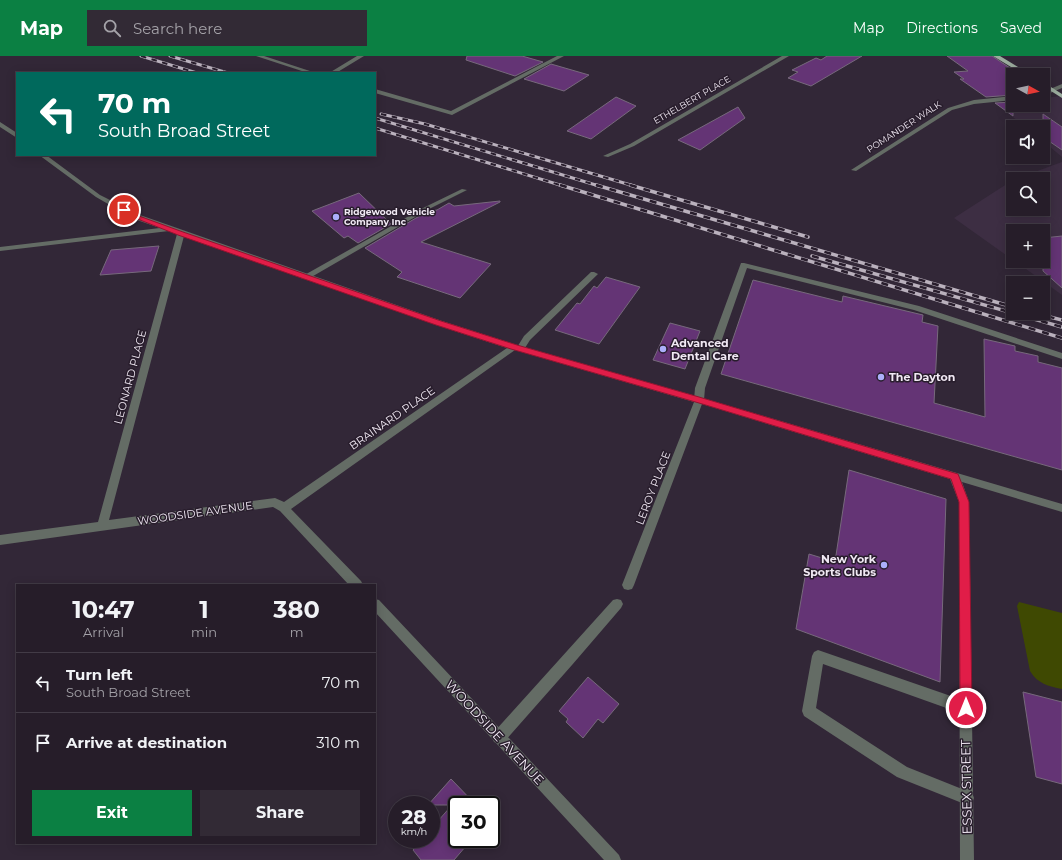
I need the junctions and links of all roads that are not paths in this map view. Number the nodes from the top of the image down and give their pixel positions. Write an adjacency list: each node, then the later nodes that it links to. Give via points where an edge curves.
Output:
1 (259, 56): 7 (street)
2 (361, 56): 8 (street)
3 (560, 56): 11 (street, via 452,113)
4 (786, 56): 19 (street, ETHELBERT PLACE, via 632,144)
5 (996, 56): 6 (main road)
6 (1016, 68)
7 (310, 72)
8 (334, 72)
9 (1062, 86): 12 (street)
10 (1050, 89): 12 (main road)
11 (376, 91)
12 (1053, 91): 13 (street); 14 (main road)
13 (1050, 92)
14 (1062, 96)
15 (1006, 99): 20 (street, POMANDER WALK, via 974,102 950,109)
16 (0, 124): 17 (street)
17 (16, 135)
18 (43, 156): 22 (street, via 98,196 137,217)
19 (606, 156)
20 (854, 170)
21 (464, 190): 26 (street)
22 (168, 229): 23 (street); 24 (street)
23 (181, 233): 26 (street); 33 (street, LEONARD PLACE)
24 (0, 249)
25 (594, 274): 27 (street, BRAINARD PLACE)
26 (305, 277): 27 (street)
27 (517, 348): 29 (street); 31 (street, BRAINARD PLACE)
28 (1062, 356): 29 (street, LEROY PLACE, via 916,308 744,265 700,388)
29 (699, 400): 30 (street); 36 (street, LEROY PLACE)
30 (954, 476): 32 (street); 39 (street, ESSEX STREET, via 964,502)
31 (284, 508): 33 (street, WOODSIDE AVENUE, via 275,502); 35 (street)
32 (1062, 508)
33 (102, 526): 34 (street, WOODSIDE AVENUE)
34 (0, 540)
35 (356, 584)
36 (628, 585)
37 (617, 604): 40 (street)
38 (376, 605): 40 (street, WOODSIDE AVENUE)
39 (966, 708): 41 (street, ESSEX STREET); 41 (street, via 818,656 809,711 902,772)
40 (499, 737): 42 (street, WOODSIDE AVENUE)
41 (967, 798): 43 (street, ESSEX STREET)
42 (614, 860)
43 (967, 860)

